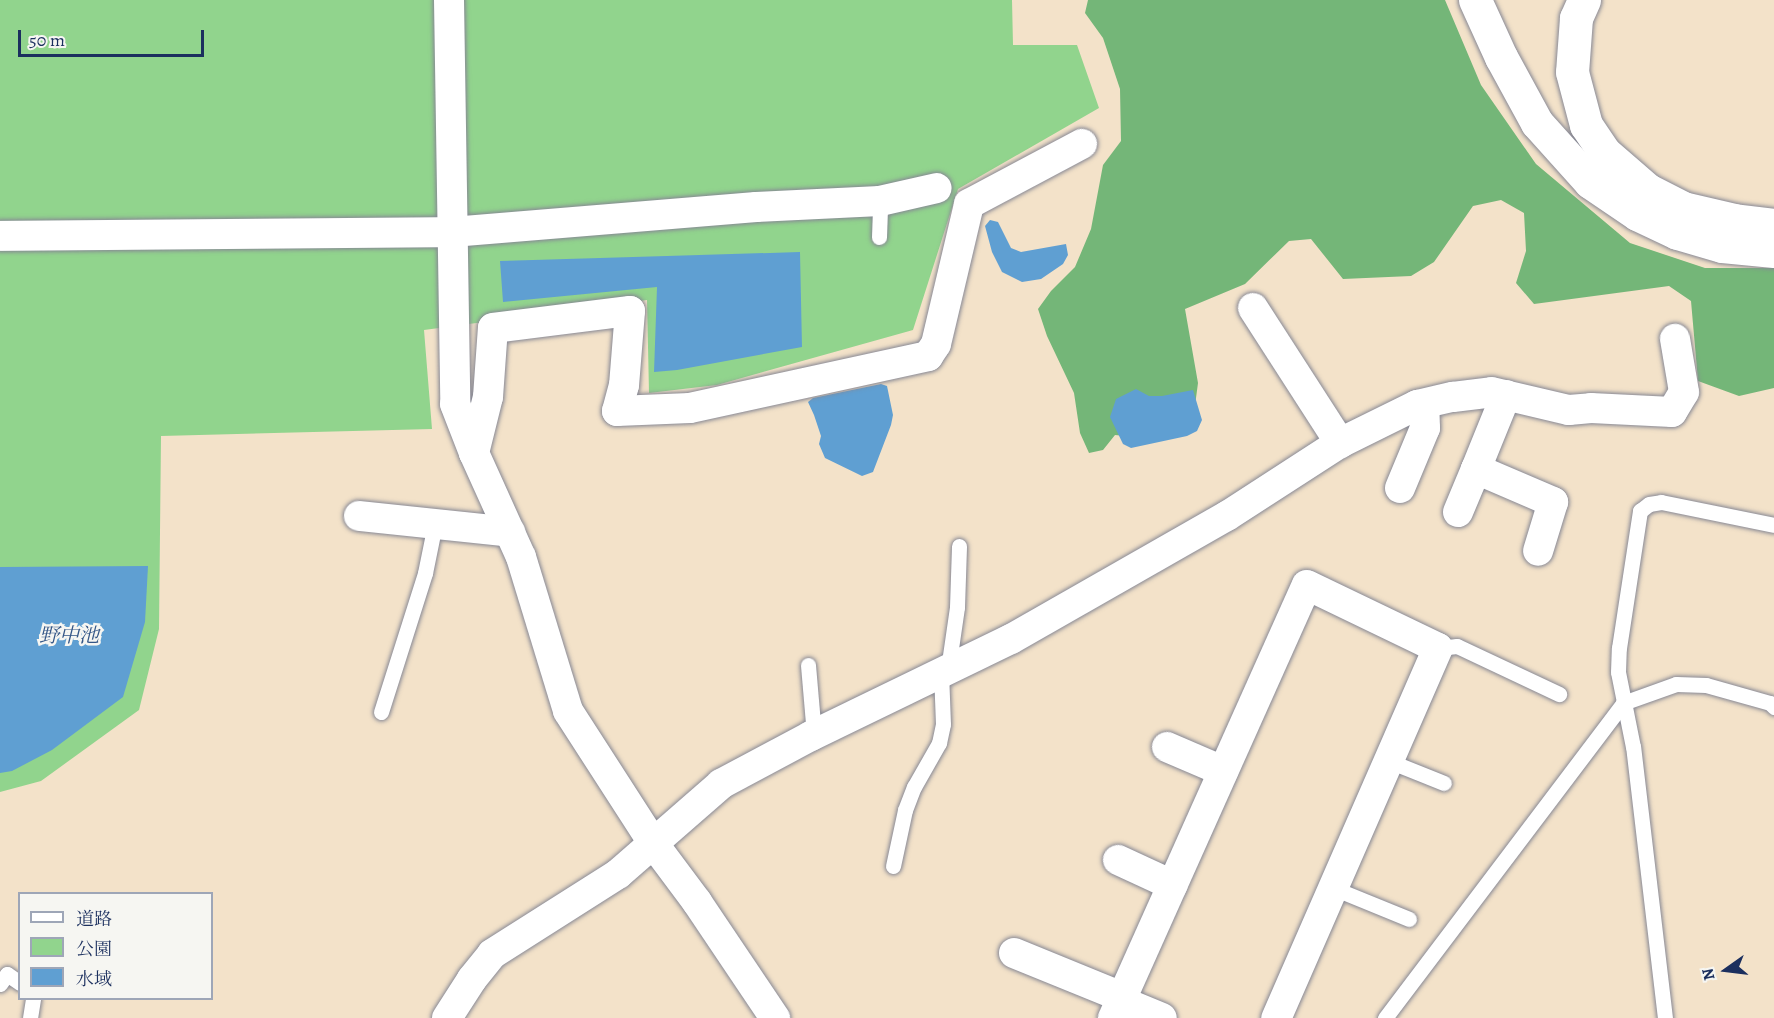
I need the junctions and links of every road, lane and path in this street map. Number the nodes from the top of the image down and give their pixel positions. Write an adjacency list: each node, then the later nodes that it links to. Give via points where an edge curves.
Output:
1 (449, 0): 8 (street)
2 (1475, 0): 11 (highway, via 1537,123 1590,182 1637,214 1677,233 1722,246)
3 (1584, 0): 7 (highway, via 1576,18 1572,72 1586,125 1604,152 1648,190 1683,208)
4 (1082, 144): 17 (street, via 969,204 936,344 928,356 690,408 617,411 624,386 630,311 493,328 488,398)
5 (937, 188): 6 (street)
6 (880, 201): 8 (street); 10 (lane)
7 (1774, 225)
8 (452, 232): 9 (street); 17 (street, via 455,404)
9 (0, 236)
10 (879, 237)
11 (1774, 251)
12 (1253, 308): 16 (street, via 1292,345)
13 (1674, 339): 14 (street, via 1684,392 1672,412 1569,410)
14 (1506, 395): 15 (street, via 1492,392); 18 (street)
15 (1424, 404): 16 (street); 19 (street, via 1425,428)
16 (1340, 443): 29 (street, via 1227,516 1011,639)
17 (474, 453): 24 (street)
18 (1476, 469): 20 (street); 26 (street, via 1554,502)
19 (1400, 488)
20 (1458, 512)
21 (359, 516): 22 (street)
22 (435, 524): 24 (street); 33 (lane, via 425,573)
23 (1774, 525): 31 (lane, via 1661,502 1640,511 1619,648)
24 (510, 532): 39 (street, via 568,711)
25 (959, 546): 29 (lane, via 957,607)
26 (1538, 551)
27 (1438, 648): 30 (lane, via 1457,646); 36 (street); 37 (street, via 1307,585)
28 (808, 665): 34 (lane)
29 (945, 671): 34 (street); 41 (lane, via 939,743 905,810)
30 (1559, 694)
31 (1623, 703): 32 (lane, via 1676,684 1706,686); 53 (lane); 54 (lane, via 1635,758)
32 (1774, 707)
33 (381, 711)
34 (814, 735): 39 (street, via 721,784)
35 (1167, 747): 37 (street)
36 (1389, 761): 38 (lane); 43 (street)
37 (1223, 771): 42 (street)
38 (1444, 783)
39 (653, 843): 49 (street, via 618,874 492,954 471,978); 50 (street)
40 (1119, 860): 42 (street)
41 (894, 866)
42 (1172, 885): 47 (street)
43 (1333, 888): 44 (lane); 52 (street)
44 (1409, 919)
45 (1014, 953): 47 (street)
46 (33, 1000): 48 (lane)
47 (1118, 1005): 51 (street)
48 (30, 1018)
49 (447, 1018)
50 (775, 1018)
51 (1162, 1018)
52 (1276, 1018)
53 (1385, 1018)
54 (1665, 1018)

